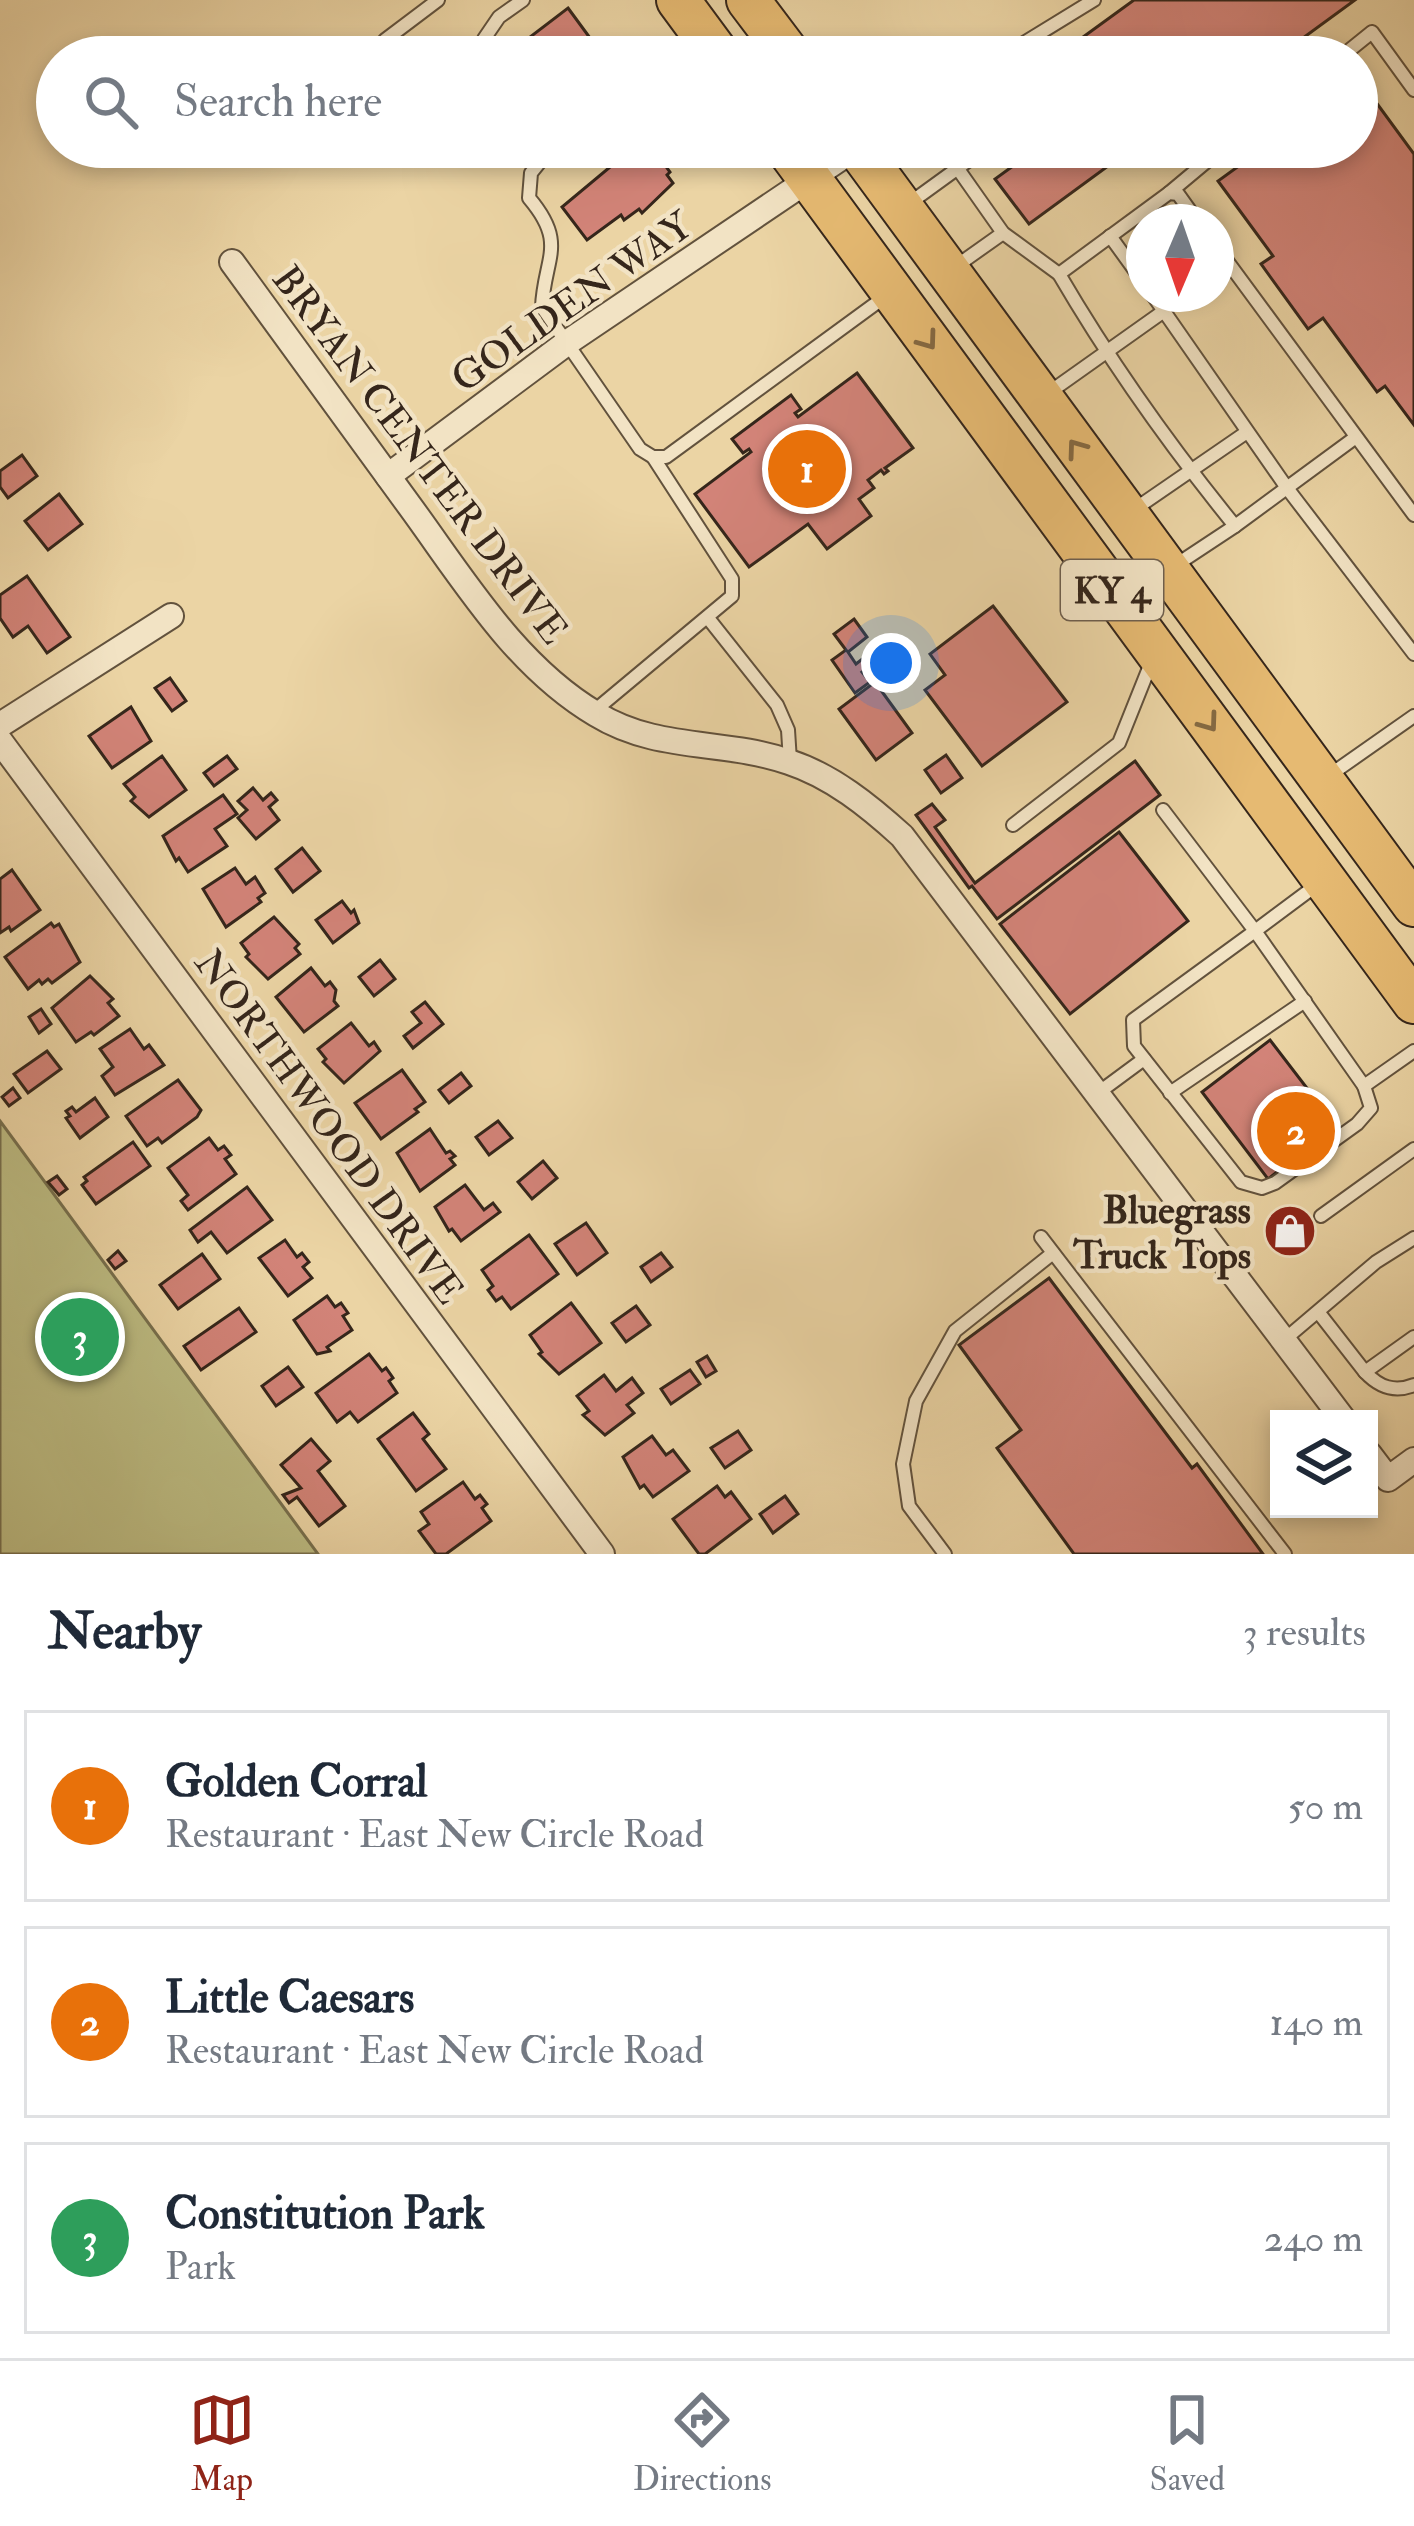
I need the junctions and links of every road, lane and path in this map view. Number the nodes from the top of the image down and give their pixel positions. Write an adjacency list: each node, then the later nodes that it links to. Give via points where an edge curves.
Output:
1 (438, 0): 6 (lane)
2 (523, 0): 7 (lane)
3 (678, 0): 8 (highway)
4 (748, 0): 9 (highway)
5 (1094, 0): 10 (lane)
6 (390, 36)
7 (486, 36)
8 (694, 36)
9 (775, 36)
10 (1036, 36)
11 (1378, 40): 12 (lane)
12 (1414, 89)
13 (535, 168): 33 (lane, via 529,198 555,246 542,307)
14 (792, 168): 33 (street, GOLDEN WAY)
15 (802, 168): 30 (highway, KY 4)
16 (872, 168): 22 (highway, KY 4)
17 (960, 168): 22 (lane)
18 (966, 168): 23 (lane)
19 (1199, 168): 20 (lane)
20 (1169, 193): 21 (lane); 24 (lane)
21 (1185, 204)
22 (901, 209): 28 (highway, KY 4)
23 (1003, 233): 28 (lane); 29 (lane)
24 (1110, 236): 25 (lane); 29 (lane)
25 (1126, 259)
26 (232, 262): 40 (street, BRYAN CENTER DRIVE)
27 (1234, 270): 37 (lane)
28 (947, 272): 35 (highway, KY 4)
29 (1059, 274): 34 (lane)
30 (892, 292): 38 (lane, via 666,457); 48 (highway, KY 4, one-way to 48)
31 (1163, 312): 34 (lane)
32 (1165, 312): 36 (lane)
33 (568, 342): 38 (lane); 40 (street, GOLDEN WAY)
34 (1105, 352): 35 (lane); 39 (lane)
35 (1040, 399): 42 (highway, KY 4, one-way to 35)
36 (1247, 431): 39 (lane); 41 (lane)
37 (1357, 437): 41 (lane); 43 (lane)
38 (653, 457): 47 (lane, via 732,579 733,596)
39 (1190, 471): 42 (lane); 44 (lane)
40 (388, 476): 50 (street, BRYAN CENTER DRIVE, via 530,663)
41 (1287, 488): 44 (lane); 49 (lane)
42 (1126, 515): 45 (highway, KY 4)
43 (1414, 515)
44 (1235, 526): 45 (lane)
45 (1167, 571): 55 (highway, KY 4)
46 (171, 616): 52 (street)
47 (708, 618): 50 (lane); 54 (lane, via 777,705)
48 (1156, 651): 57 (lane, via 1119,743); 58 (highway, KY 4, one-way to 58)
49 (1414, 654)
50 (593, 712): 54 (street, BRYAN CENTER DRIVE, via 668,743)
51 (1414, 716): 55 (lane)
52 (0, 724)
53 (0, 741): 81 (street, NORTHWOOD DRIVE)
54 (790, 762): 66 (street, BRYAN CENTER DRIVE, via 868,805 902,836)
55 (1321, 782): 59 (highway, KY 4)
56 (1163, 810): 60 (lane)
57 (1013, 825)
58 (1324, 879): 60 (lane); 62 (highway, KY 4)
59 (1402, 881)
60 (1255, 931): 61 (lane); 64 (lane, via 1133,1020 1134,1046)
61 (1305, 1001): 65 (lane); 67 (lane)
62 (1414, 1002)
63 (1414, 1051): 65 (lane)
64 (1144, 1059): 66 (lane); 67 (lane)
65 (1364, 1086): 67 (lane, via 1371,1108 1358,1124 1262,1188 1241,1182)
66 (1098, 1093): 75 (street, BRYAN CENTER DRIVE)
67 (1170, 1093)
68 (1414, 1149): 69 (lane)
69 (1321, 1216)
70 (1041, 1237): 72 (lane)
71 (1414, 1238): 73 (lane)
72 (1053, 1252): 82 (lane, via 955,1331 916,1400 903,1464 909,1506); 83 (lane)
73 (1319, 1313): 75 (lane); 76 (lane)
74 (1414, 1337): 76 (lane)
75 (1284, 1340): 78 (street, BRYAN CENTER DRIVE)
76 (1365, 1372): 77 (lane, via 1390,1388)
77 (1414, 1385)
78 (1336, 1410)
79 (1412, 1465): 80 (street, via 1388,1479)
80 (1378, 1466)
81 (602, 1554)
82 (945, 1554)
83 (1285, 1554)

